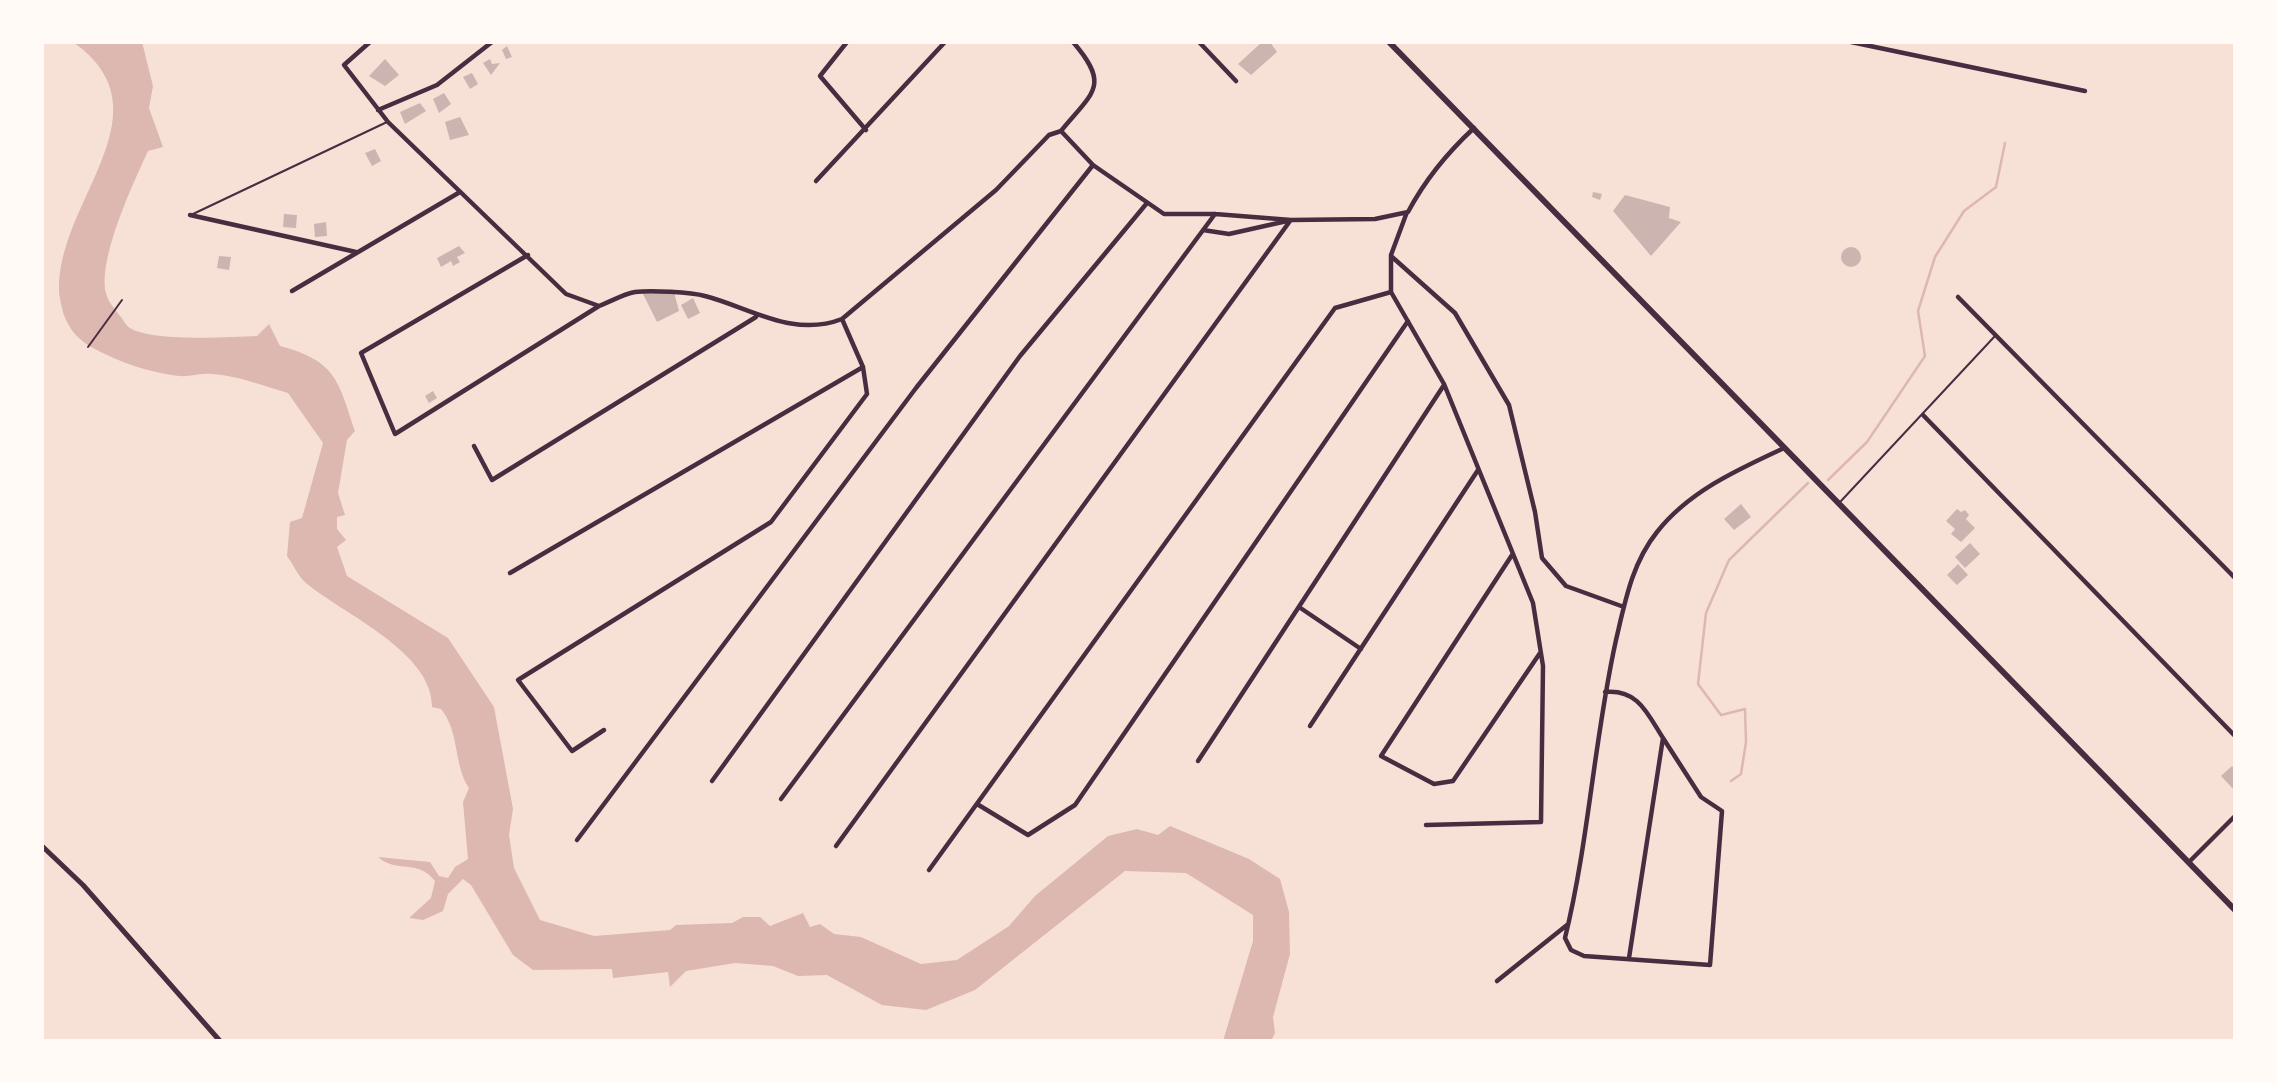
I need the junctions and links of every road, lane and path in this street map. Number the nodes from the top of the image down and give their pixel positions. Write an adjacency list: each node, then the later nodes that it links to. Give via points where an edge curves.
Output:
1 (370, 42): 11 (street, via 344,65)
2 (492, 42): 11 (street, via 437,85)
3 (846, 42): 14 (street, via 820,76)
4 (945, 42): 14 (street)
5 (1073, 42): 15 (street, via 1094,66 1096,78 1090,95)
6 (1199, 42): 9 (street)
7 (1389, 42): 13 (main road)
8 (1851, 42): 10 (street)
9 (1236, 81)
10 (2085, 91)
11 (377, 110): 12 (street)
12 (388, 122): 18 (street); 22 (lane)
13 (1474, 128): 20 (street, via 1420,188); 42 (main road)
14 (866, 130): 17 (street)
15 (1061, 131): 16 (street); 34 (street, via 1049,135 996,190)
16 (1093, 165): 19 (street); 63 (street, via 916,388)
17 (816, 181)
18 (460, 192): 25 (street); 26 (street)
19 (1147, 203): 21 (street, via 1164,214); 58 (street, via 1020,356)
20 (1408, 212): 23 (street, via 1375,219); 27 (street)
21 (1215, 214): 23 (street); 24 (street)
22 (190, 215): 25 (street)
23 (1291, 220): 24 (street, via 1228,234); 65 (street)
24 (1203, 230): 59 (street)
25 (357, 253): 28 (street)
26 (528, 255): 32 (street, via 566,294); 32 (street, via 361,353 395,434)
27 (1391, 255): 29 (street); 49 (street, via 1455,313 1509,405 1542,558 1566,586)
28 (292, 291)
29 (1391, 292): 35 (street); 60 (street, via 1335,308)
30 (1958, 297): 36 (street)
31 (121, 300): 37 (path)
32 (599, 306): 33 (street, via 634,292 704,295)
33 (757, 316): 34 (street, via 804,327); 41 (street, via 492,480)
34 (842, 319): 38 (street)
35 (1408, 321): 39 (street); 60 (street, via 1075,805 1028,835)
36 (1995, 335): 40 (lane); 47 (street)
37 (88, 347)
38 (863, 368): 46 (street); 54 (street, via 867,394 771,522 518,680 572,751)
39 (1444, 384): 43 (street); 48 (street)
40 (1923, 415): 44 (lane); 55 (street)
41 (474, 446)
42 (1784, 448): 44 (main road); 49 (street, via 1712,482 1657,531 1631,578)
43 (1479, 470): 45 (street); 50 (street)
44 (1840, 502): 66 (main road, via 1933,603)
45 (1513, 554): 51 (street, via 1532,603); 51 (street, via 1381,756 1434,784 1452,780)
46 (510, 573)
47 (2235, 578)
48 (1299, 607): 50 (street); 57 (street)
49 (1624, 607): 52 (street)
50 (1361, 649): 53 (street)
51 (1541, 652): 62 (street, via 1541,822)
52 (1605, 692): 56 (street, via 1622,690 1636,699); 69 (street)
53 (1310, 726)
54 (604, 730)
55 (2235, 736)
56 (1663, 738): 70 (street); 70 (street, via 1701,797 1722,811 1710,965)
57 (1198, 761)
58 (712, 781)
59 (781, 799)
60 (977, 804): 67 (street)
61 (2235, 816): 66 (street)
62 (1426, 825)
63 (577, 839)
64 (42, 846): 72 (street, via 83,885)
65 (836, 846)
66 (2189, 862): 68 (main road)
67 (929, 870)
68 (2235, 910)
69 (1568, 925): 70 (street, via 1565,938 1571,950 1584,956); 71 (street)
70 (1629, 958)
71 (1497, 981)
72 (220, 1041)

